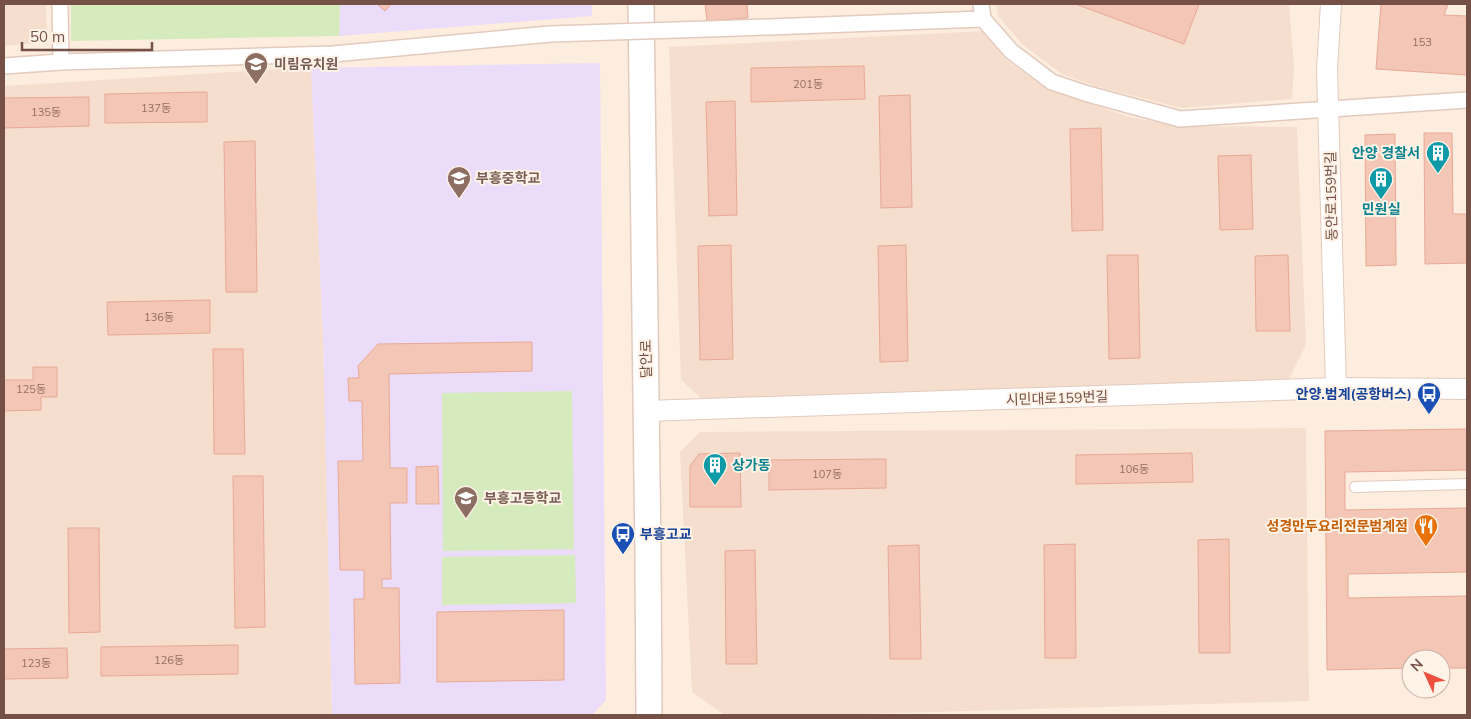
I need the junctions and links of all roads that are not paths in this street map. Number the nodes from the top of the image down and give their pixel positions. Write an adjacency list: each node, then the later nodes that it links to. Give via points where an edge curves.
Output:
1 (60, 4): 6 (street)
2 (641, 4): 12 (street, 달안로)
3 (981, 4): 5 (street)
4 (1331, 4): 9 (street, 동안로159번길, via 1326,69)
5 (983, 19): 6 (street, bridge, via 550,34 333,54); 9 (street, via 1011,51 1052,82 1135,107 1180,118)
6 (61, 62): 7 (street)
7 (4, 66)
8 (1467, 100): 9 (street)
9 (1328, 109): 10 (street, 동안로159번길)
10 (1336, 388): 11 (street, 시민대로159번길); 12 (street, 시민대로159번길)
11 (1467, 389)
12 (646, 411): 15 (street, 달안로)
13 (1467, 484): 14 (lane)
14 (1355, 487)
15 (649, 715)

